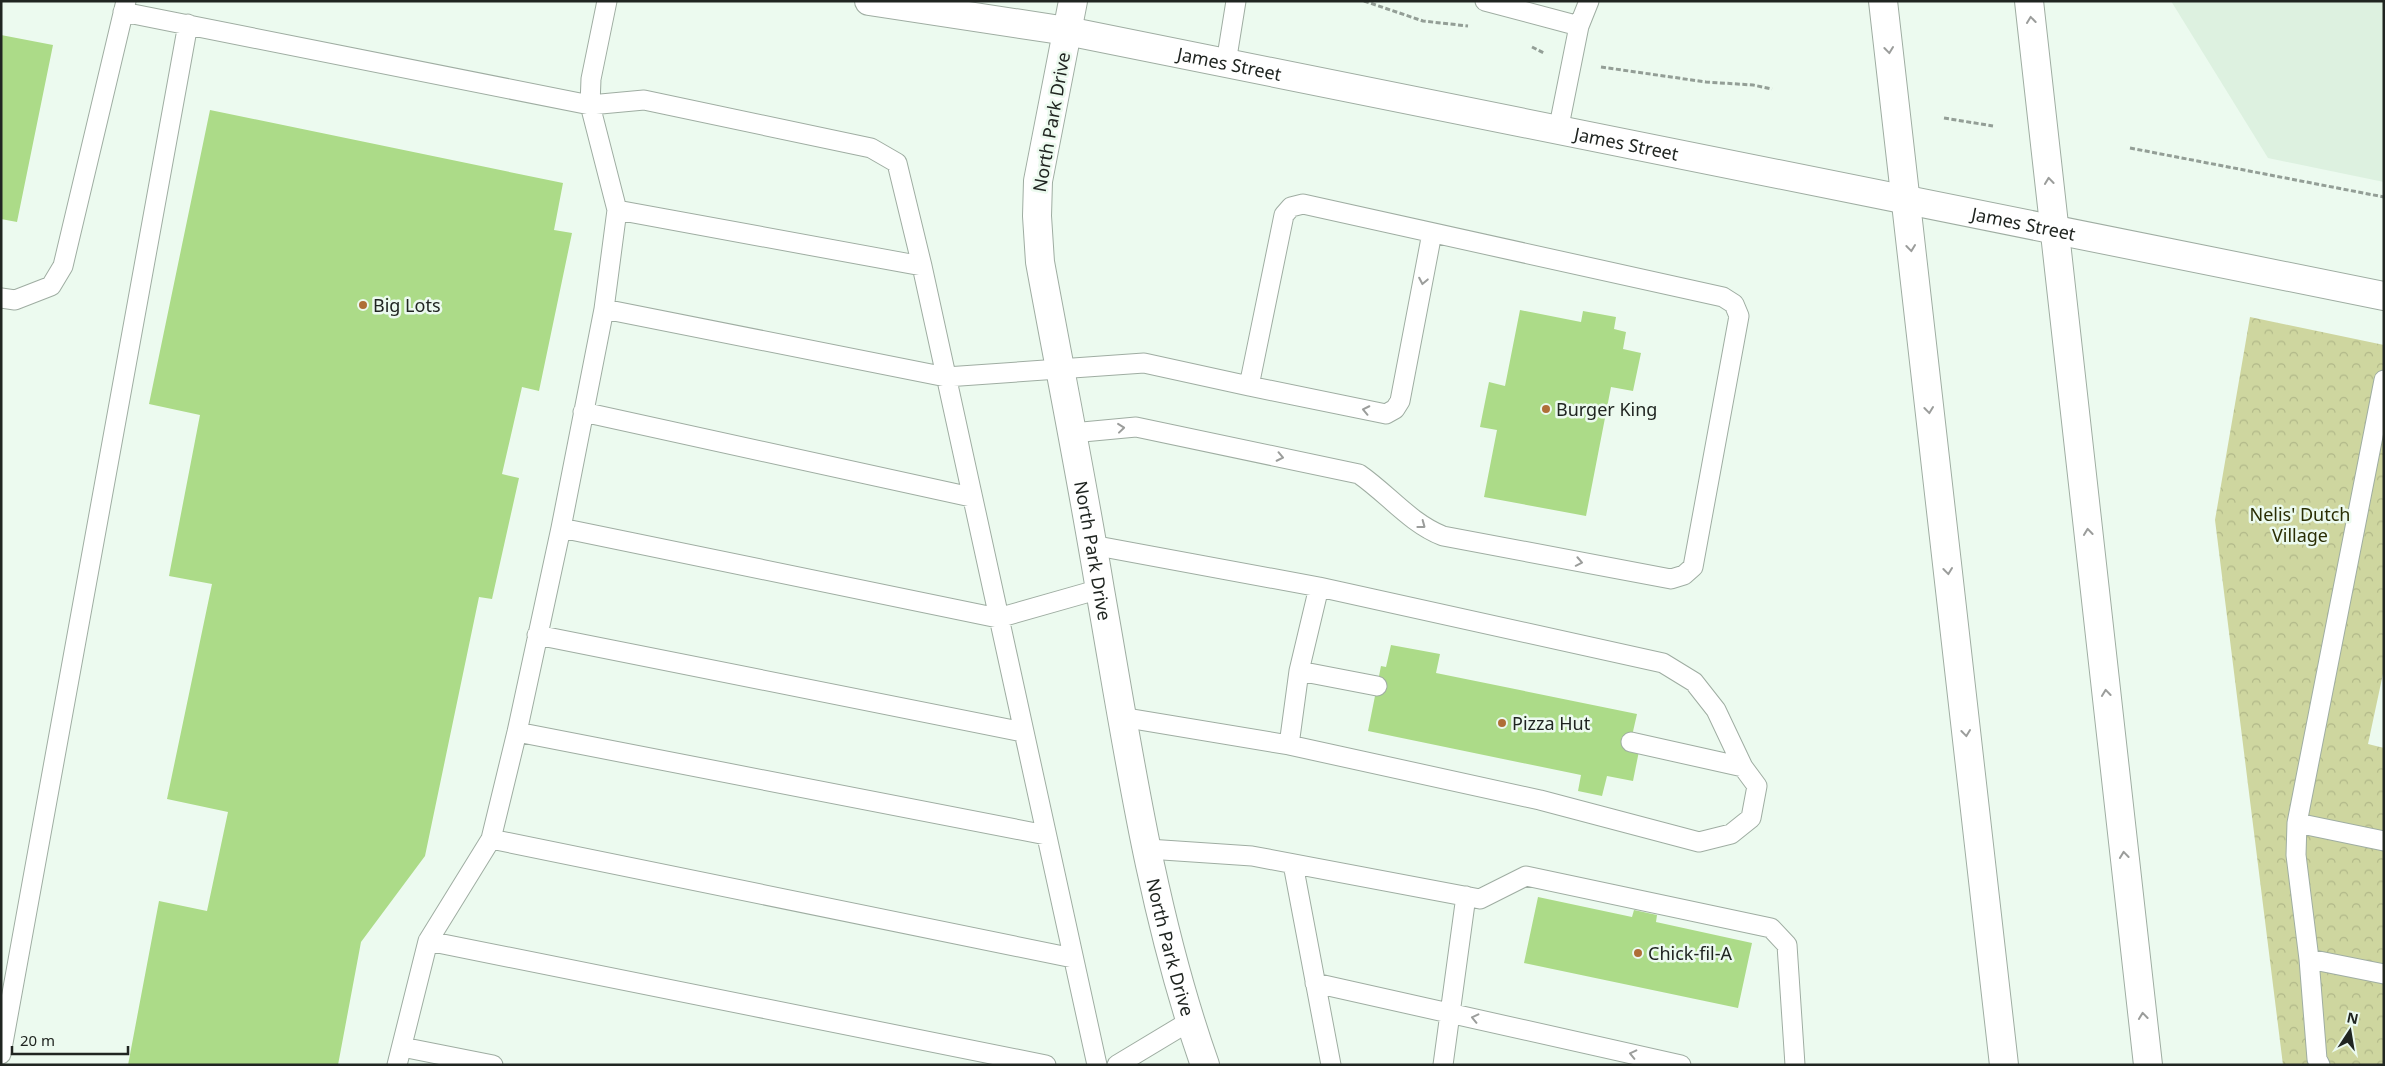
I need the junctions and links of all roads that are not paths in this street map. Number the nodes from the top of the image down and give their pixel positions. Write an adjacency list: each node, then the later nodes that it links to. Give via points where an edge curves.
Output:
1 (607, 1): 14 (lane, via 590,79)
2 (869, 1): 12 (main road, James Street)
3 (1073, 1): 12 (main road, North Park Drive)
4 (1236, 1): 13 (lane)
5 (1485, 1): 11 (lane)
6 (1588, 1): 11 (lane)
7 (1883, 1): 16 (main road, one-way to 16)
8 (2029, 1): 18 (main road, one-way to 8)
9 (124, 7): 10 (lane); 22 (lane, via 63,266 51,286 15,300)
10 (188, 24): 14 (lane); 59 (lane)
11 (1579, 26): 15 (lane)
12 (1067, 32): 13 (main road, James Street); 24 (main road, North Park Drive, via 1038,181 1037,216 1040,262)
13 (1226, 63): 15 (main road, James Street)
14 (590, 105): 17 (lane); 20 (lane, via 644,100 871,148 897,163)
15 (1558, 130): 16 (main road, James Street)
16 (1905, 200): 18 (main road, James Street); 70 (main road, one-way to 70)
17 (617, 210): 20 (lane); 23 (lane)
18 (2053, 230): 21 (main road, James Street); 71 (main road, one-way to 18)
19 (1432, 233): 27 (lane, via 1302,204 1291,207 1284,215); 27 (lane, one-way to 27, via 1400,401 1395,409 1386,414); 29 (lane, one-way to 19, via 1136,427 1359,474 1425,529 1443,536 1671,579 1684,575 1693,567 1702,519 1739,316 1734,304 1724,297)
20 (922, 266): 25 (lane)
21 (2384, 296)
22 (1, 298)
23 (604, 309): 25 (lane); 28 (lane)
24 (1060, 368): 25 (lane); 27 (lane, via 1144,363); 29 (main road, North Park Drive)
25 (946, 377): 30 (lane)
26 (2384, 380): 45 (lane)
27 (1249, 386)
28 (583, 412): 30 (lane); 31 (lane)
29 (1072, 433): 32 (main road, North Park Drive)
30 (972, 497): 35 (lane)
31 (561, 528): 35 (lane); 36 (lane)
32 (1092, 545): 33 (lane); 34 (main road, North Park Drive)
33 (1319, 587): 37 (lane); 44 (lane, via 1663,664 1694,682 1716,710)
34 (1100, 589): 35 (lane); 39 (main road, North Park Drive)
35 (998, 618): 41 (lane)
36 (536, 635): 40 (lane); 41 (lane)
37 (1299, 671): 38 (lane); 43 (lane)
38 (1377, 686)
39 (1121, 717): 43 (lane); 49 (main road, North Park Drive)
40 (517, 732): 46 (lane); 47 (lane)
41 (1023, 732): 46 (lane)
42 (1631, 742): 44 (lane)
43 (1289, 745): 44 (lane, via 1540,800 1699,842 1731,834 1751,818 1757,786)
44 (1743, 767)
45 (2298, 823): 48 (lane); 54 (lane, via 2296,855)
46 (1046, 835): 53 (lane)
47 (491, 839): 52 (lane); 53 (lane)
48 (2384, 841)
49 (1148, 849): 50 (lane, via 1252,856); 58 (main road, North Park Drive)
50 (1293, 864): 51 (lane); 56 (lane)
51 (1466, 896): 57 (lane); 69 (lane, via 1480,899 1526,876 1771,928 1787,945)
52 (428, 941): 60 (lane); 62 (lane)
53 (1073, 958): 63 (lane)
54 (2309, 959): 55 (lane); 72 (lane)
55 (2384, 974)
56 (1316, 983): 57 (lane); 66 (lane)
57 (1451, 1013): 67 (lane); 68 (lane, one-way to 57)
58 (1190, 1021): 64 (lane); 65 (main road, North Park Drive)
59 (1, 1054)
60 (400, 1056): 61 (lane)
61 (493, 1065)
62 (1046, 1065)
63 (1097, 1065)
64 (1117, 1065)
65 (1205, 1065)
66 (1331, 1065)
67 (1443, 1065)
68 (1681, 1065)
69 (1795, 1065)
70 (2004, 1065)
71 (2148, 1065)
72 (2320, 1065)

